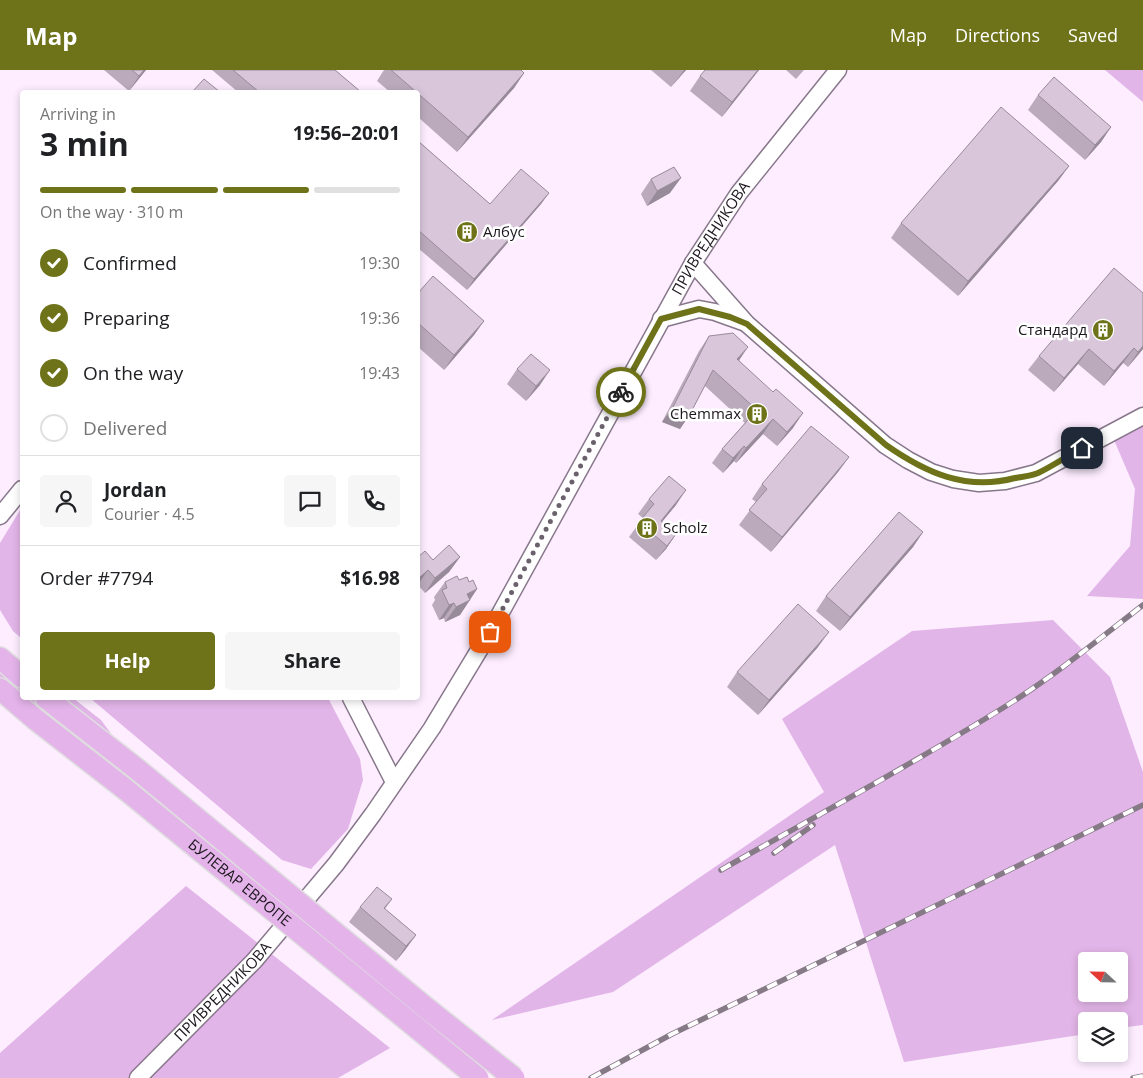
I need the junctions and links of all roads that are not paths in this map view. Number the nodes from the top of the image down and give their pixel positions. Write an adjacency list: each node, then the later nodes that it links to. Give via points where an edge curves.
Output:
1 (838, 70): 2 (street, ПРИВРЕДНИКОВА, via 739,194)
2 (693, 264): 3 (street, ПРИВРЕДНИКОВА); 4 (street)
3 (661, 319): 4 (street, via 699,309); 13 (street, ПРИВРЕДНИКОВА, via 490,632 432,728)
4 (747, 324): 5 (street, via 886,445 931,472 953,479 979,483 1005,481 1036,473)
5 (1143, 416)
6 (20, 491): 7 (street)
7 (0, 516)
8 (0, 658): 9 (main road)
9 (20, 675)
10 (0, 689): 15 (main road, БУЛЕВАР ЕВРОПЕ, bridge)
11 (49, 700): 16 (main road, БУЛЕВАР ЕВРОПЕ, bridge)
12 (352, 700): 13 (street)
13 (394, 782): 14 (street, ПРИВРЕДНИКОВА, via 336,864 254,961)
14 (138, 1078)
15 (478, 1078)
16 (514, 1078)

